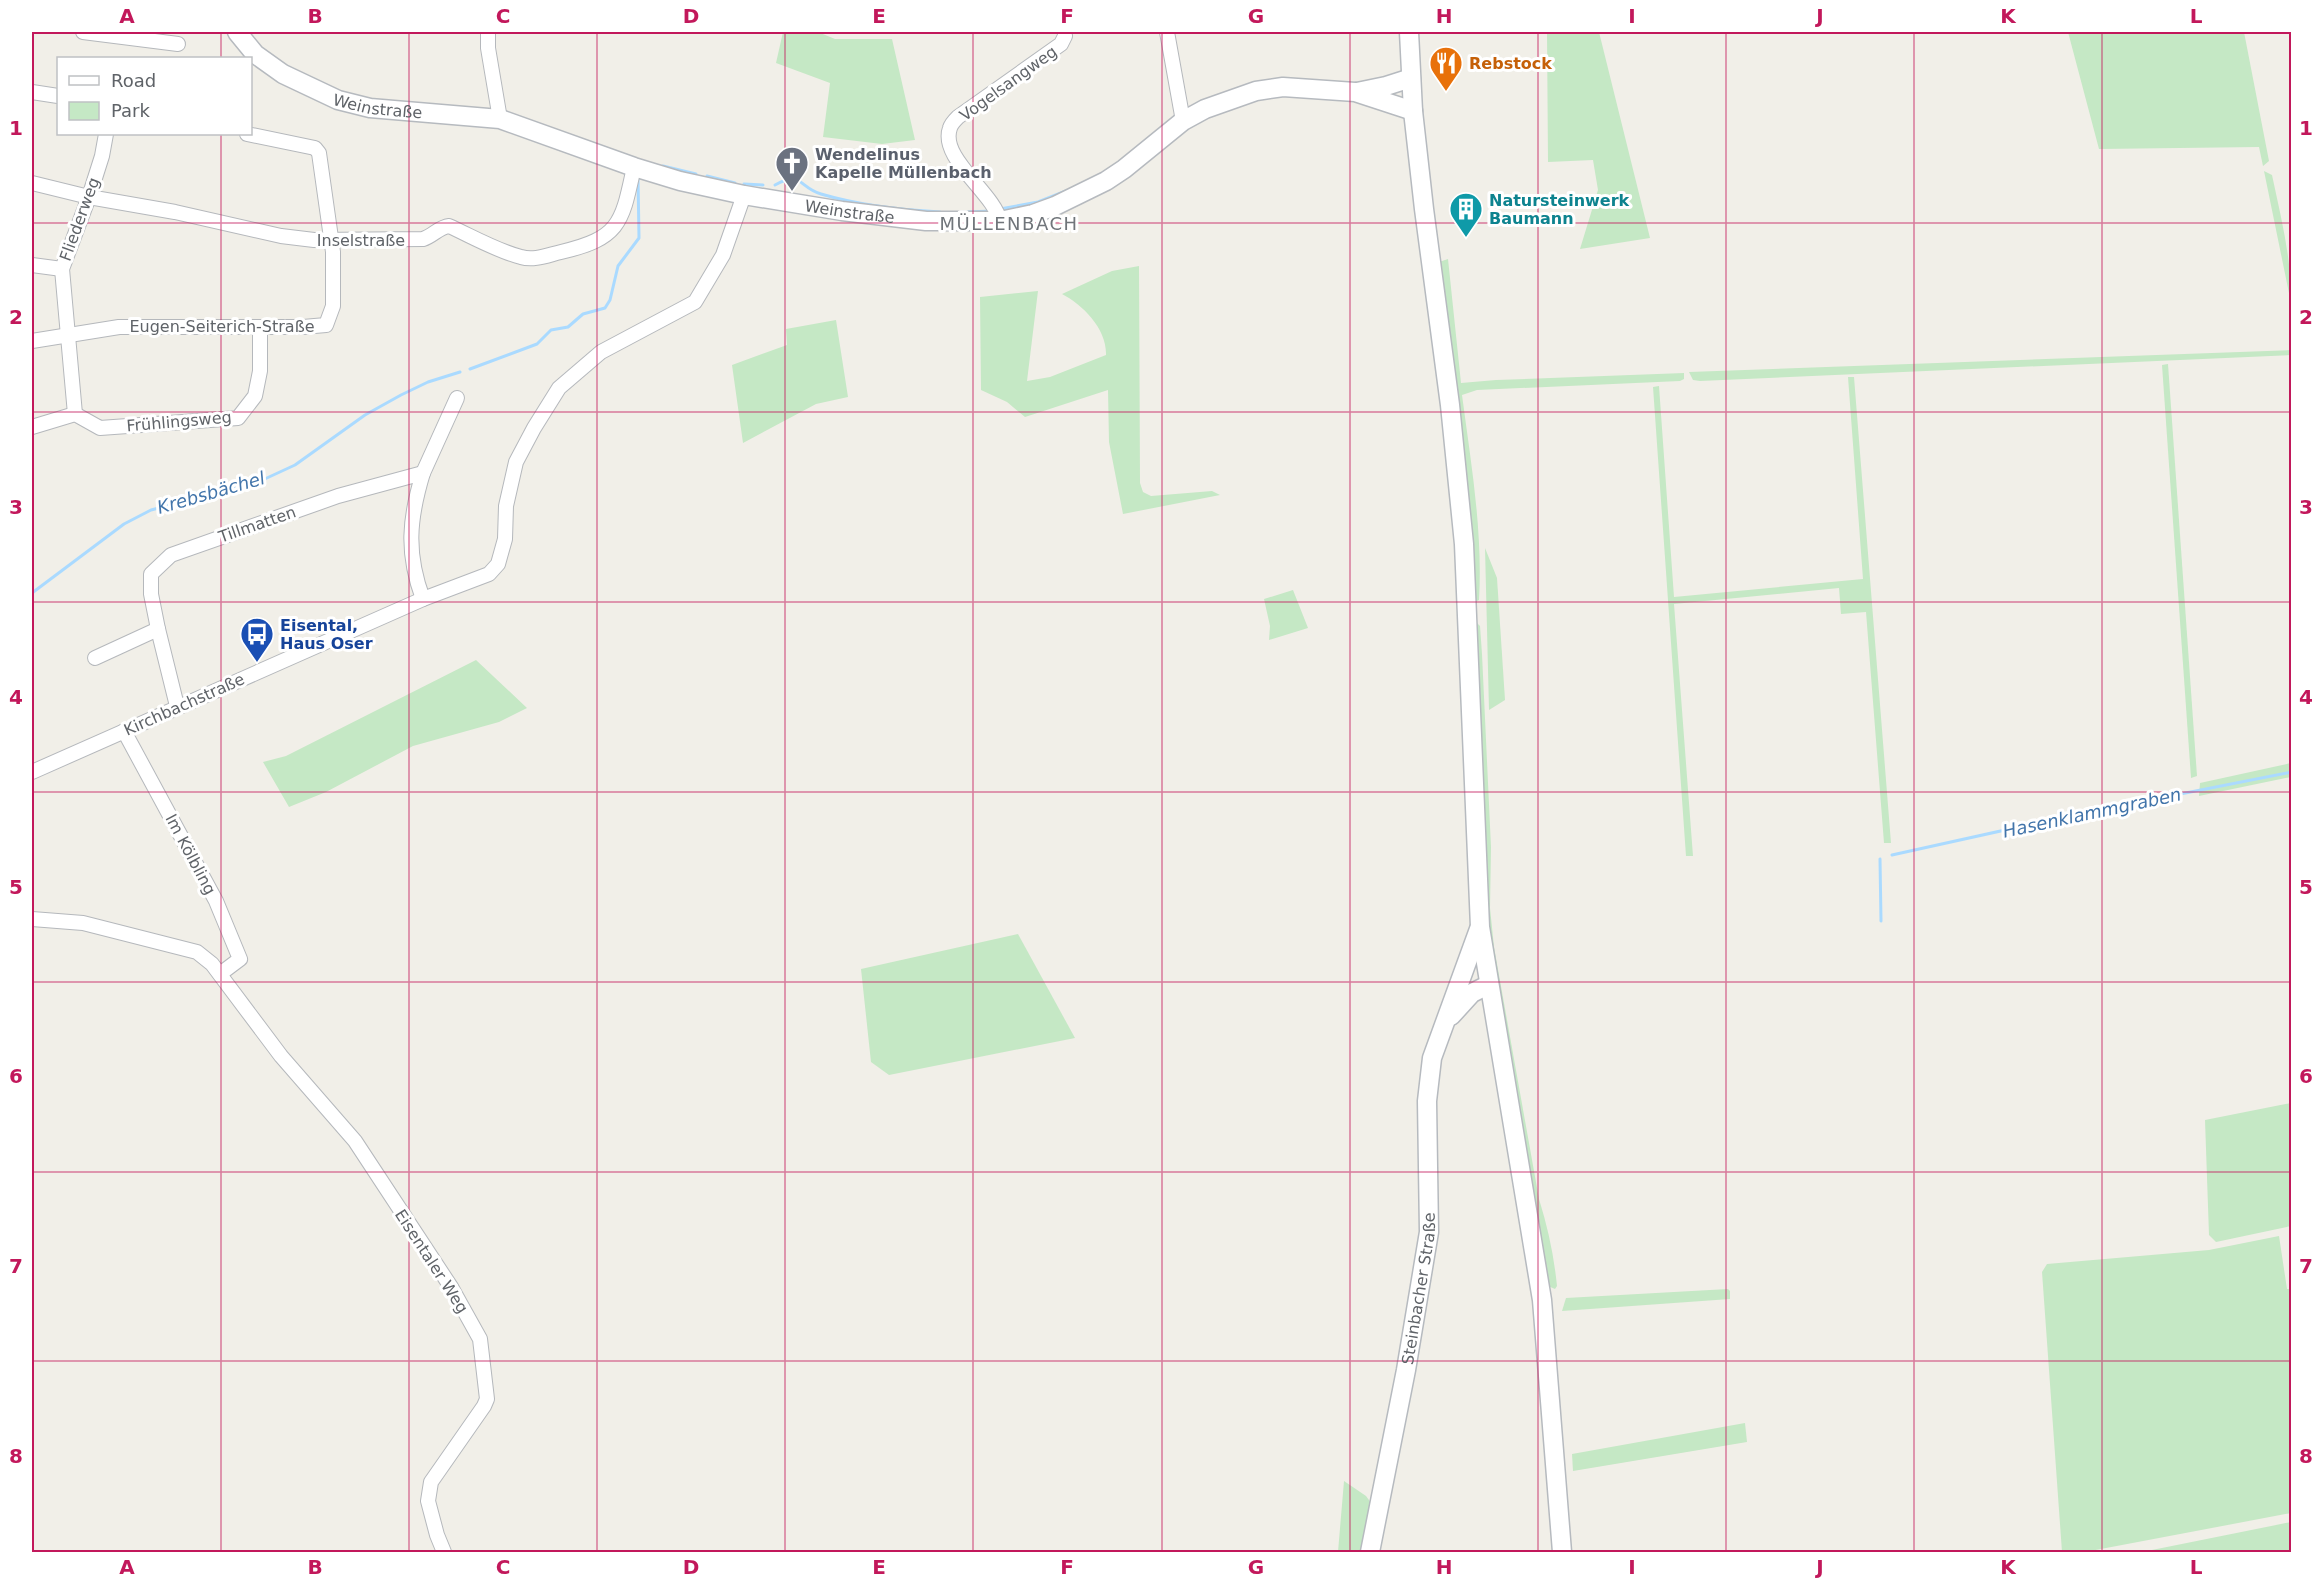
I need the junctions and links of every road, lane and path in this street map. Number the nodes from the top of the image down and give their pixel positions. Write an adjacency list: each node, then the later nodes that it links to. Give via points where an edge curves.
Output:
1 (83, 32): 7 (street)
2 (237, 32): 13 (street, Weinstraße, via 255,54 282,74 338,100 370,108)
3 (488, 32): 13 (street)
4 (1167, 32): 14 (street)
5 (1409, 32): 8 (street)
6 (1065, 36): 21 (street, Vogelsangweg, via 1061,44 958,117 949,129 954,154)
7 (178, 44)
8 (1412, 78): 10 (street, Weinstraße); 12 (street)
9 (32, 92): 11 (street)
10 (1355, 92): 12 (street, Weinstraße); 14 (street, Weinstraße, via 1283,87 1256,91 1213,105)
11 (57, 96)
12 (1413, 111): 39 (street, via 1457,467)
13 (500, 119): 17 (street, Weinstraße)
14 (1183, 121): 21 (street, Weinstraße, via 1106,181 1033,214)
15 (106, 135): 20 (street, Fliederweg)
16 (252, 135): 22 (street, via 315,148 319,153)
17 (634, 167): 19 (street, Weinstraße); 22 (street, Inselstraße, via 624,211 610,231 585,247 521,258 449,226 423,239)
18 (32, 183): 20 (street, Inselstraße)
19 (744, 195): 21 (street, Weinstraße, via 907,220); 32 (street, Kirchbachstraße, via 723,255 695,302 601,352 559,388 516,462 498,564 489,574)
20 (89, 197): 22 (street, Inselstraße, via 281,236); 24 (street, Fliederweg)
21 (998, 214)
22 (332, 239): 25 (street, Eugen-Seiterich-Straße, via 333,306 326,325)
23 (32, 265): 24 (street)
24 (62, 269): 26 (street, Fliederweg)
25 (260, 328): 26 (street, Eugen-Seiterich-Straße, via 119,327); 29 (street, Frühlingsweg, via 260,370 255,396 238,418 100,428)
26 (68, 334): 27 (street, Eugen-Seiterich-Straße); 29 (street, Fliederweg)
27 (32, 341)
28 (457, 398): 31 (street)
29 (75, 414): 30 (street)
30 (32, 427)
31 (423, 473): 32 (street, via 413,506 411,537 415,578); 33 (street, Tillmatten, via 338,496 171,555 152,574 151,594)
32 (423, 599): 35 (street, Kirchbachstraße)
33 (158, 629): 34 (street); 35 (street, Tillmatten)
34 (95, 658)
35 (177, 706): 36 (street, Kirchbachstraße)
36 (124, 731): 37 (street, Kirchbachstraße); 40 (street, Im Kölbling, via 216,901 240,959)
37 (32, 772)
38 (32, 919): 40 (street, Eisentaler Weg, via 83,923 196,952 206,957)
39 (1480, 927): 41 (street); 42 (street, Steinbacher Straße)
40 (220, 974): 43 (street, Eisentaler Weg, via 306,1086 355,1141 451,1287 480,1339 487,1399 431,1482 428,1501)
41 (1488, 985): 42 (street, Steinbacher Straße, via 1472,993); 45 (street, via 1542,1300)
42 (1446, 1022): 44 (street, Steinbacher Straße, via 1432,1058 1427,1101 1429,1232 1407,1370)
43 (444, 1552)
44 (1370, 1552)
45 (1563, 1552)

